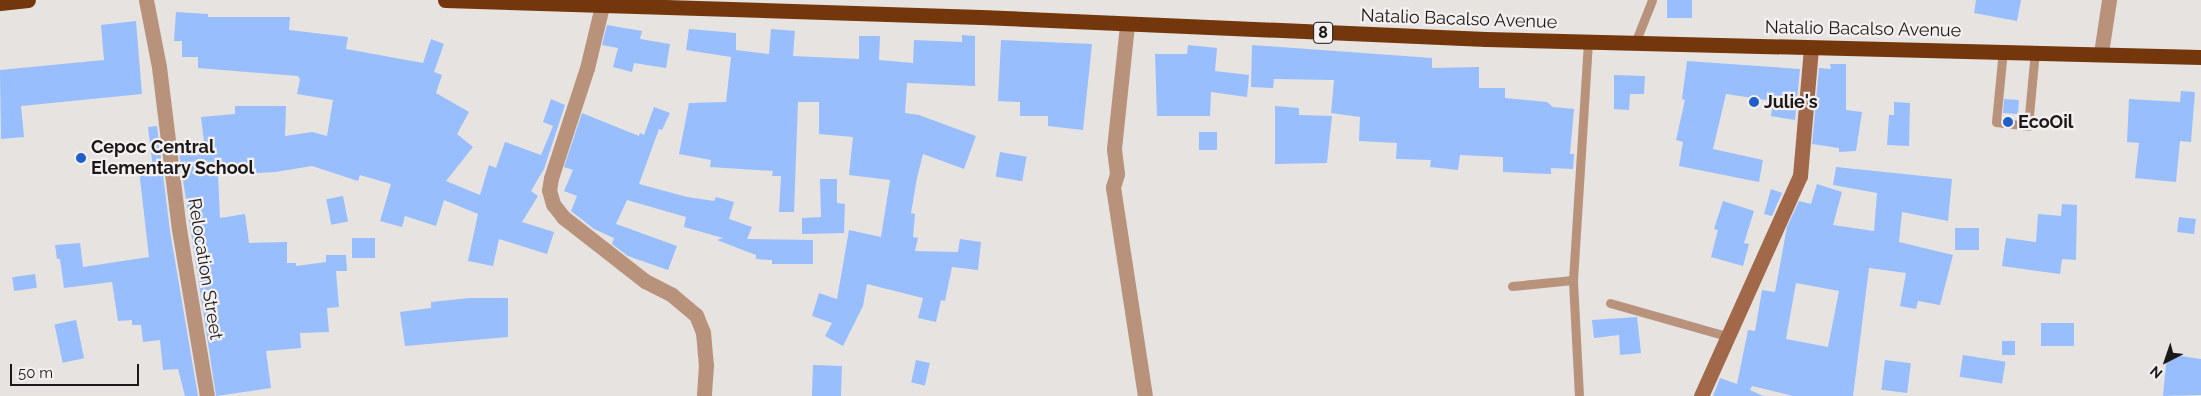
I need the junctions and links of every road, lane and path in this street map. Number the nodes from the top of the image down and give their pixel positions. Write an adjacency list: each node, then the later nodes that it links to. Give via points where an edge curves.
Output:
1 (28, 0): 6 (highway)
2 (146, 0): 21 (street, Relocation Street, via 159,67 179,229)
3 (446, 0): 8 (highway, Natalio Bacalso Avenue / 8)
4 (1652, 0): 11 (lane)
5 (2109, 0): 15 (street)
6 (0, 3)
7 (636, 3): 8 (highway, Natalio Bacalso Avenue / 8); 9 (highway, Natalio Bacalso Avenue / 8)
8 (602, 6): 22 (street, via 588,68 551,178 553,204 563,217 645,281 672,295 696,315 702,332 706,365)
9 (1127, 25): 10 (highway, Natalio Bacalso Avenue / 8); 23 (street, via 1114,149 1117,174 1114,187)
10 (1588, 42): 11 (highway, Natalio Bacalso Avenue / 8); 17 (lane)
11 (1635, 43): 12 (highway, Natalio Bacalso Avenue / 8)
12 (1811, 48): 13 (highway, Natalio Bacalso Avenue / 8); 20 (street, via 1800,176)
13 (2003, 50): 14 (highway, Natalio Bacalso Avenue / 8); 14 (lane, via 1996,122 2028,126)
14 (2035, 50): 15 (highway, Natalio Bacalso Avenue / 8)
15 (2101, 53): 16 (highway, Natalio Bacalso Avenue / 8)
16 (2201, 56)
17 (1573, 280): 18 (lane); 24 (lane)
18 (1512, 286)
19 (1610, 302): 20 (lane)
20 (1727, 336): 25 (street)
21 (207, 396)
22 (704, 396)
23 (1145, 396)
24 (1580, 396)
25 (1701, 396)

